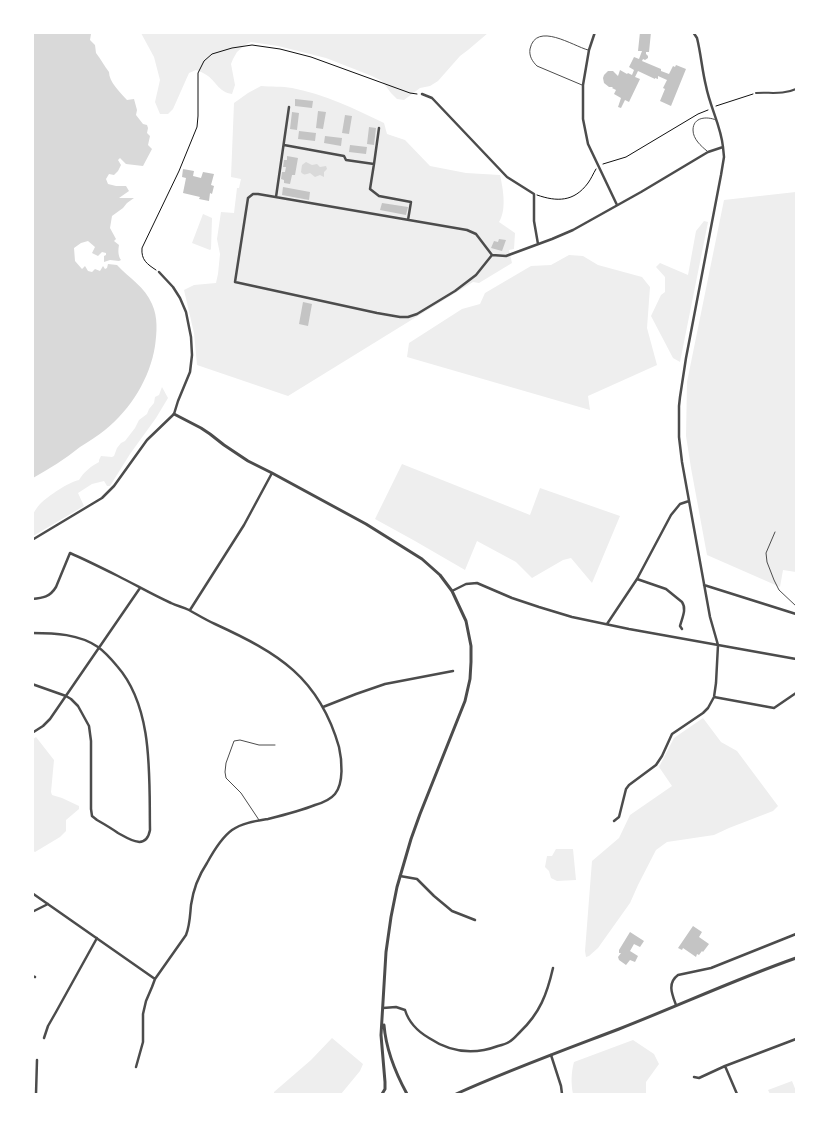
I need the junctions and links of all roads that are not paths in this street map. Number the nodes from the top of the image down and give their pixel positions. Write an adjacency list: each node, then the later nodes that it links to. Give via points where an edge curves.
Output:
1 (595, 32): 5 (street)
2 (675, 32): 3 (street)
3 (679, 32)
4 (693, 32): 11 (street)
5 (590, 50): 6 (street); 6 (lane, via 546,35 536,39 530,49 537,66)
6 (583, 86): 18 (street, via 582,104 588,144)
7 (796, 88): 8 (street, via 782,93)
8 (756, 93)
9 (422, 94): 20 (street, via 432,98 507,177 534,194)
10 (289, 108): 13 (street)
11 (716, 121): 14 (street); 15 (lane, via 703,118 698,120 693,130 696,140)
12 (379, 128): 16 (street)
13 (284, 146): 16 (street); 17 (street)
14 (723, 148): 15 (street); 25 (street, via 722,175 679,406 680,448)
15 (708, 152): 18 (street)
16 (374, 164): 19 (street, via 370,189 379,196 411,202)
17 (276, 197): 19 (street); 21 (street, via 253,194 248,198 235,282 377,314 408,317 455,291 476,275)
18 (617, 205): 20 (street, via 573,230)
19 (408, 220): 21 (street, via 467,230 476,234)
20 (538, 244): 21 (street, via 506,256)
21 (492, 255)
22 (159, 272): 23 (street, via 180,298 191,337 190,372)
23 (174, 414): 24 (street, via 248,461); 27 (street, via 147,440 102,498)
24 (272, 472): 31 (street, via 411,551 432,567); 34 (street, via 244,525)
25 (689, 501): 28 (street, via 680,504 671,515); 29 (street)
26 (775, 532): 33 (lane, via 766,553 767,562 779,590)
27 (32, 540)
28 (637, 579): 36 (street); 37 (street, via 666,589 682,602 685,608)
29 (704, 585): 35 (street); 39 (street)
30 (140, 588): 32 (street, via 70,552 53,592 46,597); 34 (street); 40 (street)
31 (452, 591): 36 (street, via 477,583 539,607); 52 (street, via 468,630 470,679 461,713 420,814)
32 (32, 599)
33 (796, 606)
34 (190, 610): 47 (street, via 276,656 305,681)
35 (796, 614)
36 (607, 624): 39 (street)
37 (682, 629)
38 (32, 633): 40 (street, via 64,634)
39 (718, 645): 41 (street); 46 (street)
40 (98, 647): 45 (street); 45 (street, via 127,678 143,718 150,815 149,835 144,841 130,840 92,816 89,726 78,706)
41 (796, 659)
42 (453, 672): 47 (street, via 385,684)
43 (32, 684): 45 (street)
44 (796, 693): 46 (street, via 774,708)
45 (66, 696): 48 (street, via 47,723)
46 (714, 697): 51 (street, via 703,713 672,734 656,765 629,785 619,817)
47 (324, 707): 50 (street, via 341,756 342,771 337,792 320,804)
48 (32, 733)
49 (275, 745): 50 (lane, via 234,741 226,763 228,781)
50 (260, 820): 61 (street, via 232,830 213,853 196,885 189,929)
51 (614, 821)
52 (400, 876): 56 (street, via 418,879 452,911); 63 (street, via 386,952)
53 (32, 893): 54 (street)
54 (48, 904): 55 (street); 58 (street)
55 (32, 912)
56 (475, 920)
57 (796, 934): 62 (street, via 710,968 678,975 671,985)
58 (97, 938): 61 (street); 65 (street)
59 (796, 958): 62 (street)
60 (554, 968): 63 (street, via 545,997 530,1022 509,1043 489,1050 460,1051 439,1045 412,1025 405,1010)
61 (155, 979): 70 (street, via 143,1014 142,1042)
62 (676, 1005): 67 (street)
63 (384, 1008): 64 (street)
64 (383, 1015): 73 (street, via 381,1035 385,1082); 74 (street, via 388,1050)
65 (44, 1038)
66 (796, 1039): 69 (street)
67 (551, 1055): 75 (street); 76 (street)
68 (37, 1060): 72 (street)
69 (725, 1066): 71 (street, via 699,1078); 77 (street)
70 (136, 1067)
71 (694, 1077)
72 (36, 1094)
73 (382, 1094)
74 (407, 1094)
75 (456, 1094)
76 (562, 1094)
77 (737, 1094)

